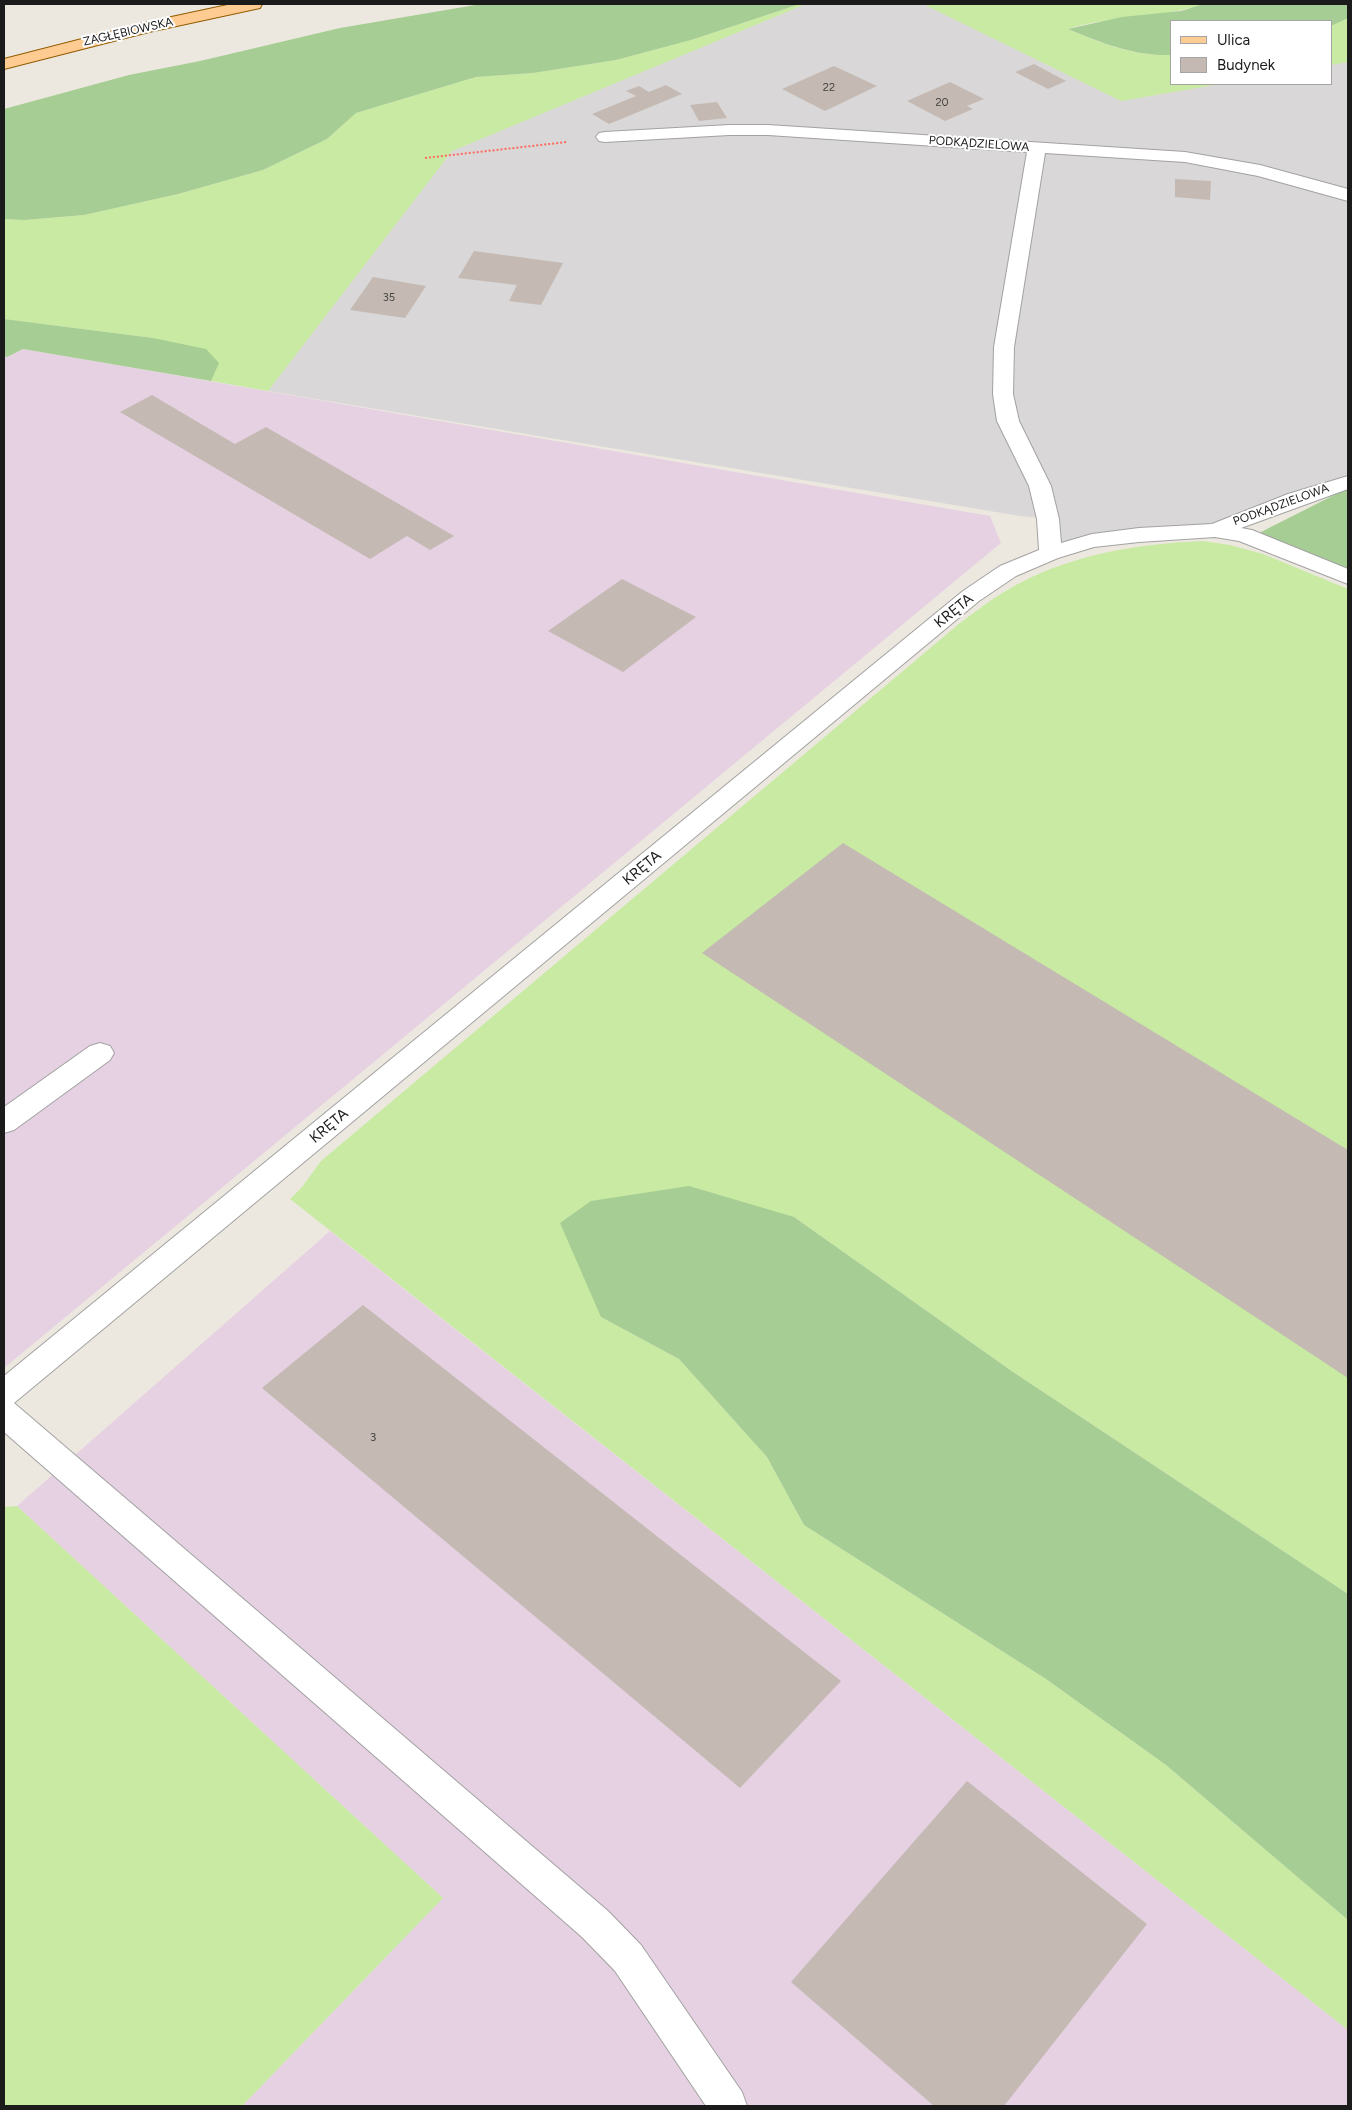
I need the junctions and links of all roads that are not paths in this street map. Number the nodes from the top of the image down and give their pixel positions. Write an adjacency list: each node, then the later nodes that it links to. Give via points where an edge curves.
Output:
1 (254, 4): 2 (main road, ZAGŁĘBIOWSKA, via 139,29)
2 (4, 64)
3 (605, 137): 4 (street, PODKĄDZIELOWA, via 768,130)
4 (1037, 148): 5 (street, PODKĄDZIELOWA, via 1185,157 1260,170); 8 (street, via 1004,347 1004,394 1008,421 1040,486 1048,519)
5 (1348, 195)
6 (1348, 482): 7 (street, PODKĄDZIELOWA)
7 (1215, 530): 8 (street, KRĘTA, via 1092,541); 9 (street, KRĘTA, via 1244,535)
8 (1050, 553): 12 (street, KRĘTA, via 1008,571 971,596)
9 (1348, 577)
10 (100, 1053): 11 (street)
11 (4, 1122)
12 (4, 1394)
13 (4, 1413): 14 (street, via 596,1924 628,1958)
14 (728, 2106)

